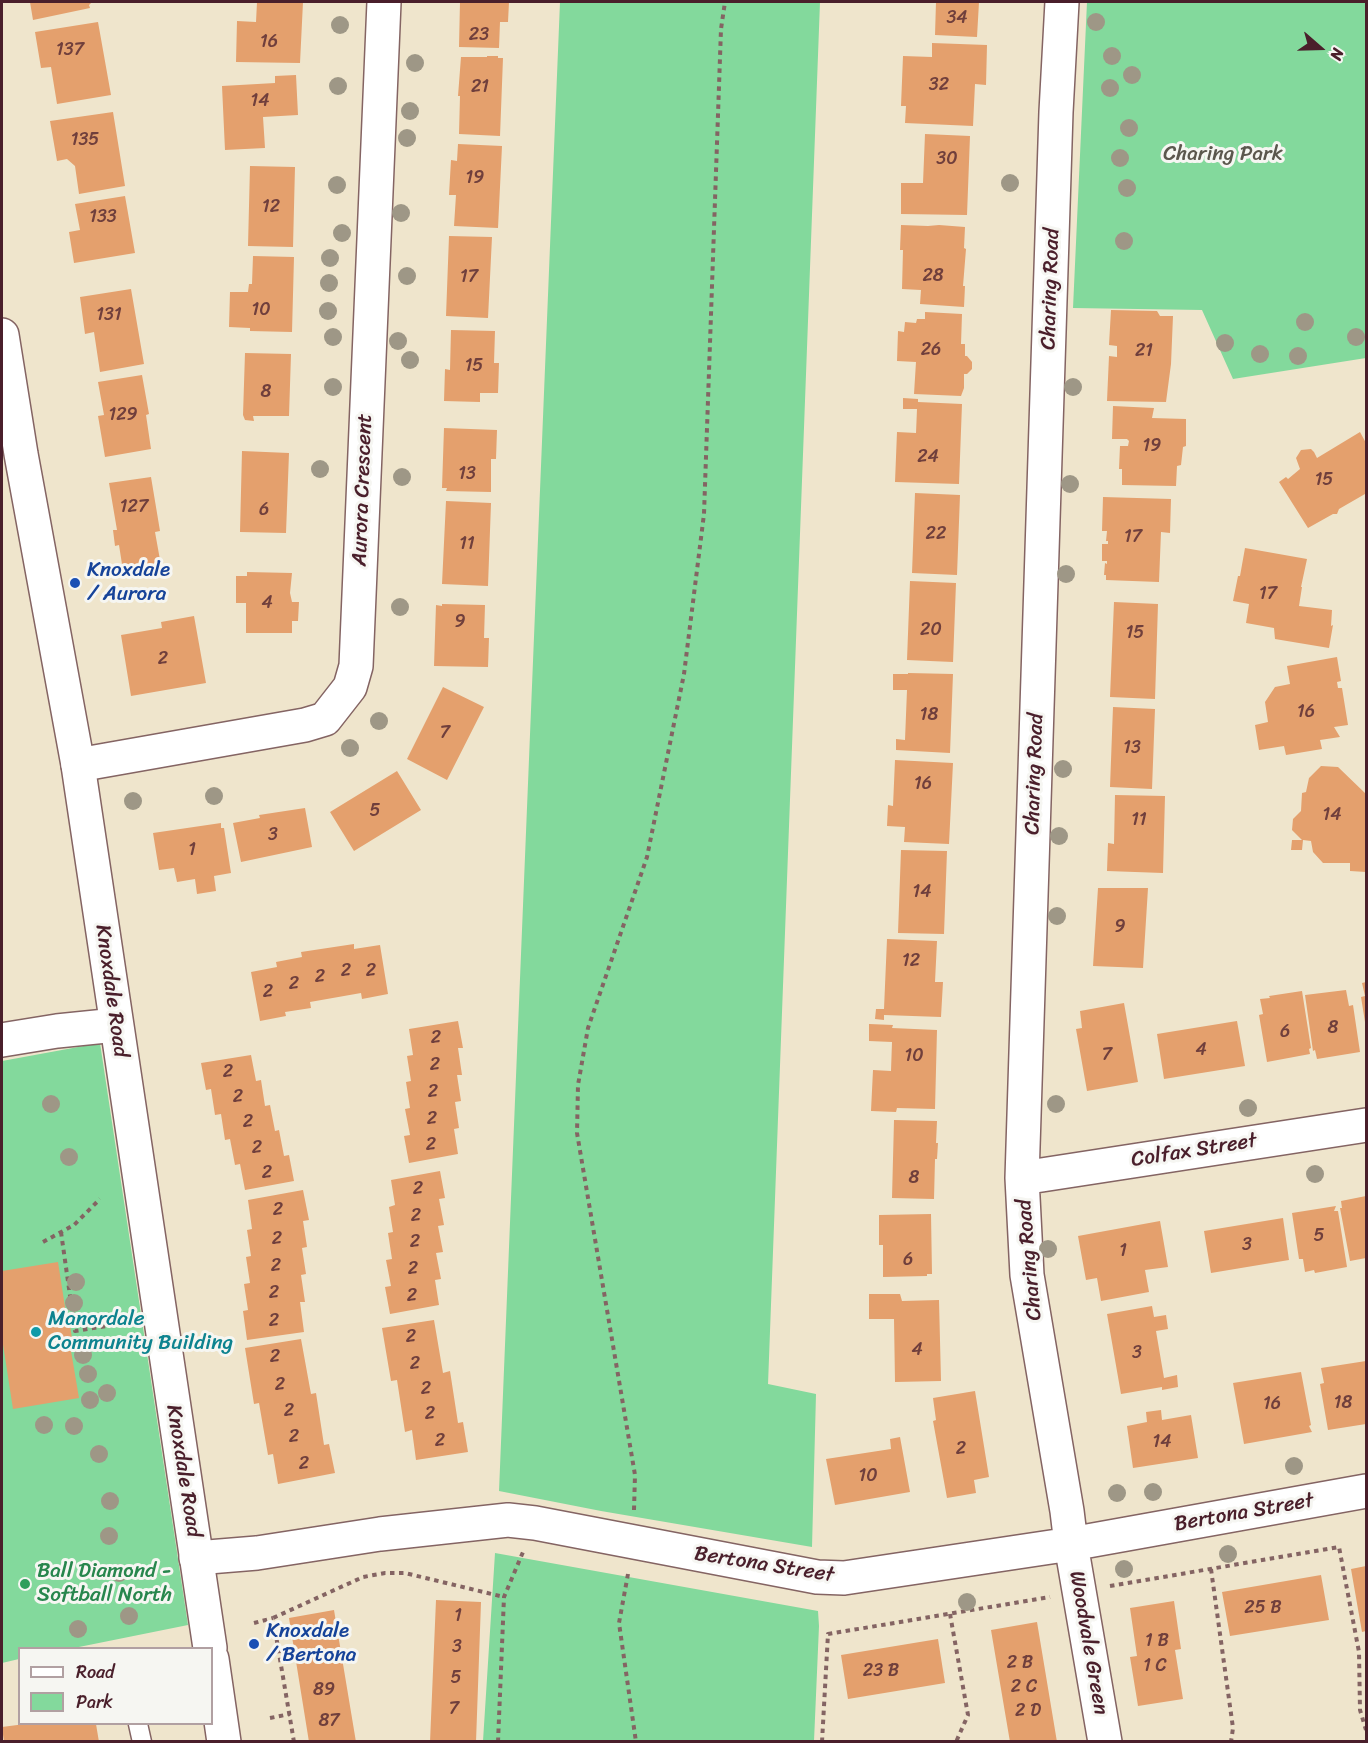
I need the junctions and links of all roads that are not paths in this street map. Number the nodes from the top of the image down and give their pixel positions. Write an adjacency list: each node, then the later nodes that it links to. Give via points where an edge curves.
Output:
1 (384, 2): 5 (street, Aurora Crescent, via 357,654 350,687 325,718 305,725)
2 (1062, 2): 9 (street, Charing Road)
3 (2, 335): 4 (street, Knoxdale Road)
4 (11, 456): 5 (street, Knoxdale Road)
5 (78, 765): 6 (street, Knoxdale Road)
6 (116, 1026): 7 (street); 12 (street, Knoxdale Road)
7 (2, 1040)
8 (1366, 1125): 9 (street, Colfax Street)
9 (1022, 1178): 11 (street, Charing Road, via 1027,1275)
10 (1366, 1491): 11 (street, Bertona Street)
11 (1071, 1544): 12 (street, Bertona Street, via 844,1578 817,1577 508,1520); 18 (street, Woodvale Green)
12 (196, 1558): 13 (street, Knoxdale Road)
13 (209, 1647)
14 (213, 1670): 17 (street, Knoxdale Road)
15 (138, 1725): 16 (lane)
16 (142, 1742)
17 (224, 1742)
18 (1105, 1742)

